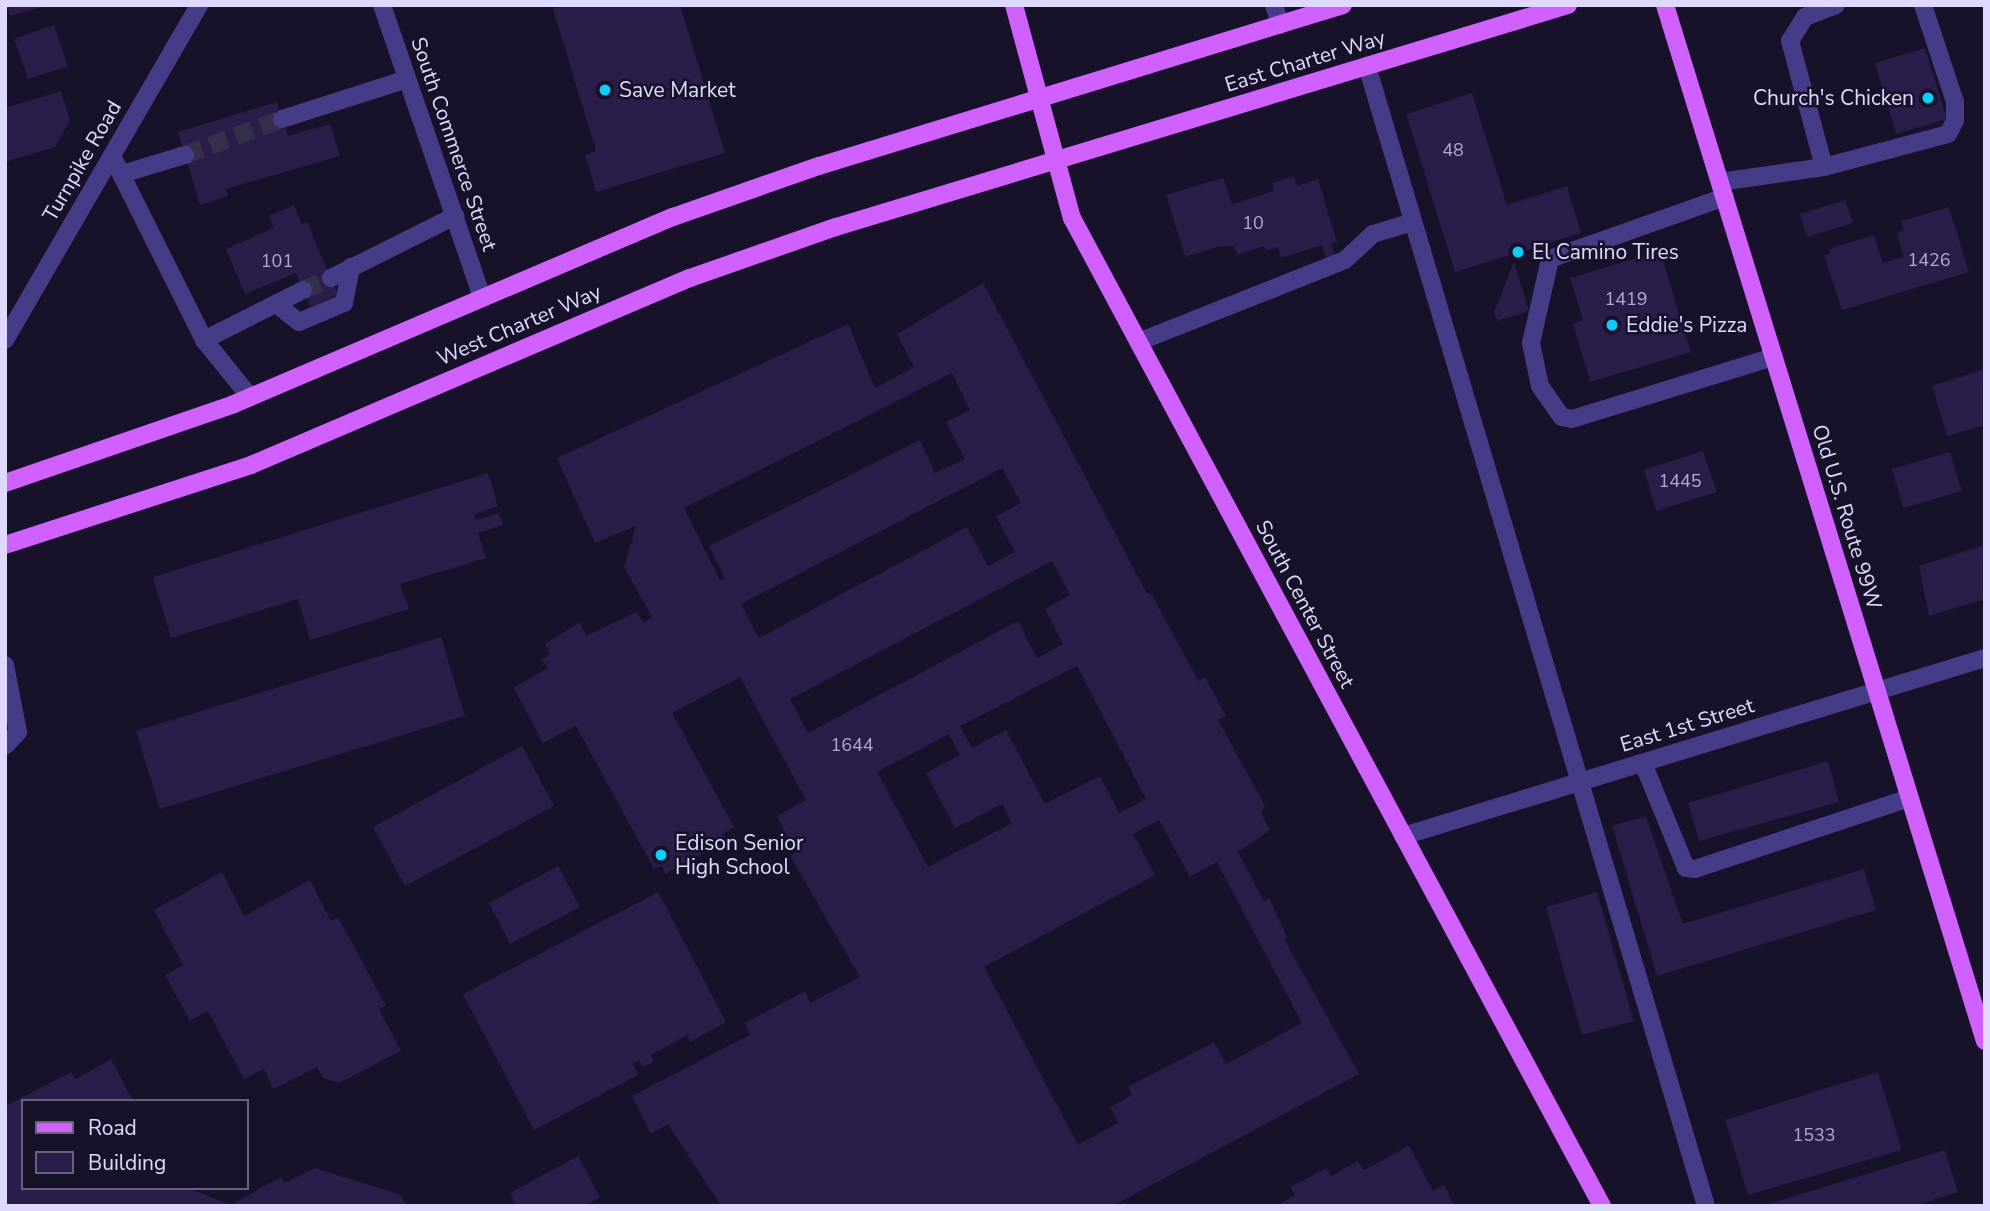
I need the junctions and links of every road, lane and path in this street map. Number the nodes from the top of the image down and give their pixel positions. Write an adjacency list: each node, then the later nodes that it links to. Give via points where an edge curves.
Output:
1 (199, 5): 16 (street, Turnpike Road)
2 (382, 5): 12 (street, South Commerce Street)
3 (1014, 5): 13 (main road, South Center Street)
4 (1274, 5): 10 (street)
5 (1343, 5): 10 (main road, East Charter Way)
6 (1567, 5): 11 (main road, East Charter Way)
7 (1665, 5): 20 (main road, Old U.S. Route 99W)
8 (1836, 5): 18 (street, via 1805,18 1790,41)
9 (1923, 5): 18 (street, via 1955,102 1955,121 1948,134)
10 (1280, 25): 13 (main road, East Charter Way)
11 (1367, 66): 17 (main road, East Charter Way); 22 (street)
12 (407, 79): 14 (street); 21 (street, South Commerce Street)
13 (1041, 100): 17 (main road, South Center Street); 26 (main road, West Charter Way, via 795,174 673,217)
14 (282, 119)
15 (185, 155): 19 (street)
16 (112, 156): 19 (street); 28 (street, Turnpike Road)
17 (1056, 161): 30 (main road, South Center Street, via 1072,218); 34 (main road, West Charter Way, via 836,227 690,278 251,465)
18 (1824, 167): 20 (street)
19 (122, 174): 29 (street)
20 (1723, 190): 31 (main road, Old U.S. Route 99W); 31 (street, via 1550,259 1531,342 1540,386 1562,417 1572,419)
21 (454, 216): 23 (street); 26 (street, South Commerce Street)
22 (1413, 222): 30 (street, via 1373,234 1345,260); 40 (street)
23 (351, 267): 24 (street); 27 (street, via 344,303 299,322)
24 (331, 278)
25 (303, 290): 27 (street)
26 (482, 297): 32 (main road, West Charter Way)
27 (276, 303): 29 (street)
28 (5, 340)
29 (204, 340): 32 (street)
30 (1138, 342): 42 (main road, South Center Street)
31 (1774, 357): 37 (main road, Old U.S. Route 99W)
32 (250, 397): 33 (main road, West Charter Way)
33 (5, 483)
34 (5, 545)
35 (1985, 658): 37 (street, East 1st Street)
36 (5, 665): 38 (street, via 18,732)
37 (1876, 691): 39 (street, East 1st Street); 41 (main road, Old U.S. Route 99W)
38 (5, 746)
39 (1643, 763): 40 (street, East 1st Street); 41 (street, via 1686,868 1695,869)
40 (1581, 782): 42 (street, East 1st Street); 45 (street)
41 (1910, 798): 43 (main road, Old U.S. Route 99W)
42 (1404, 836): 44 (main road, South Center Street)
43 (1984, 1036)
44 (1602, 1206)
45 (1706, 1206)

